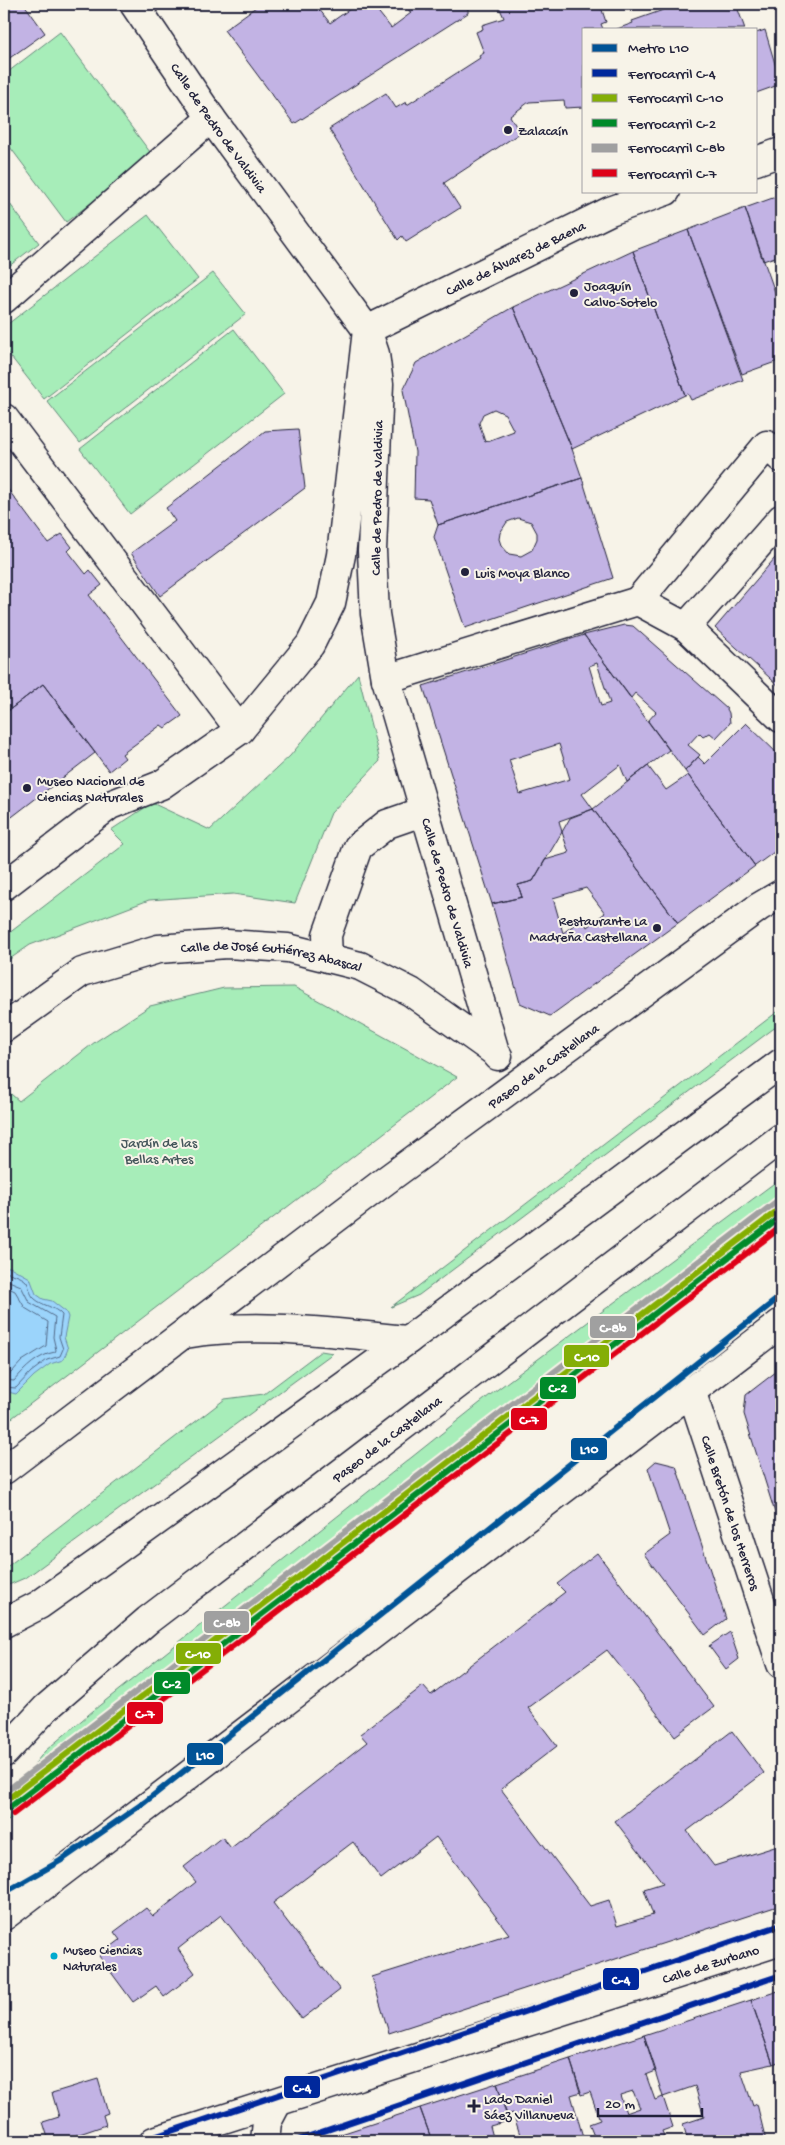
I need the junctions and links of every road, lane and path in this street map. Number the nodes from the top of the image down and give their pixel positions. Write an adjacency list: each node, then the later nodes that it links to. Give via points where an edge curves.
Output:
1 (134, 4): 2 (main road, Calle de Pedro de Valdivia)
2 (211, 118): 6 (main road); 7 (main road, Calle de Pedro de Valdivia)
3 (781, 152): 4 (main road)
4 (758, 160)
5 (663, 192): 7 (main road, Calle de Álvarez de Baena, via 610,210)
6 (4, 299)
7 (367, 330): 13 (main road, Calle de Pedro de Valdivia, via 375,354 379,384 372,551 375,614); 15 (main road, via 341,555 331,602 310,645)
8 (4, 418): 15 (main road)
9 (781, 458): 11 (main road, via 767,445)
10 (781, 519): 12 (main road)
11 (638, 601): 12 (main road); 13 (main road)
12 (686, 627): 14 (main road)
13 (386, 680): 16 (main road, Calle de Pedro de Valdivia)
14 (781, 718)
15 (240, 730): 17 (main road, via 161,785 110,804)
16 (427, 819): 20 (main road, via 413,815 387,824 358,848 326,935); 22 (main road, Calle de Pedro de Valdivia)
17 (4, 886)
18 (781, 887): 19 (main road, Paseo de la Castellana)
19 (770, 900): 24 (main road, Paseo de la Castellana)
20 (328, 958): 21 (main road, Calle de José Gutiérrez Abascal, via 288,948 226,944 158,949 82,972); 22 (main road, Calle de José Gutiérrez Abascal, via 360,966 411,992)
21 (4, 1028)
22 (495, 1052): 24 (main road, Calle de José Gutiérrez Abascal)
23 (781, 1063): 28 (main road)
24 (518, 1083): 27 (main road, Paseo de la Castellana)
25 (781, 1138): 33 (main road, Paseo de la Castellana, via 148,1620 46,1708)
26 (781, 1323): 29 (main road)
27 (185, 1334): 28 (main road, Paseo de la Castellana, via 212,1329 280,1328); 30 (main road, Paseo de la Castellana)
28 (408, 1340): 31 (main road, via 93,1567)
29 (691, 1390): 32 (main road, Calle Bretón de los Herreros); 34 (main road)
30 (4, 1470)
31 (4, 1623)
32 (781, 1664)
33 (4, 1753)
34 (8, 1918)
35 (781, 1941): 36 (main road, Calle de Zurbano)
36 (277, 2103): 37 (main road, Calle de Zurbano); 38 (main road, via 267,2122)
37 (154, 2141)
38 (265, 2141)

